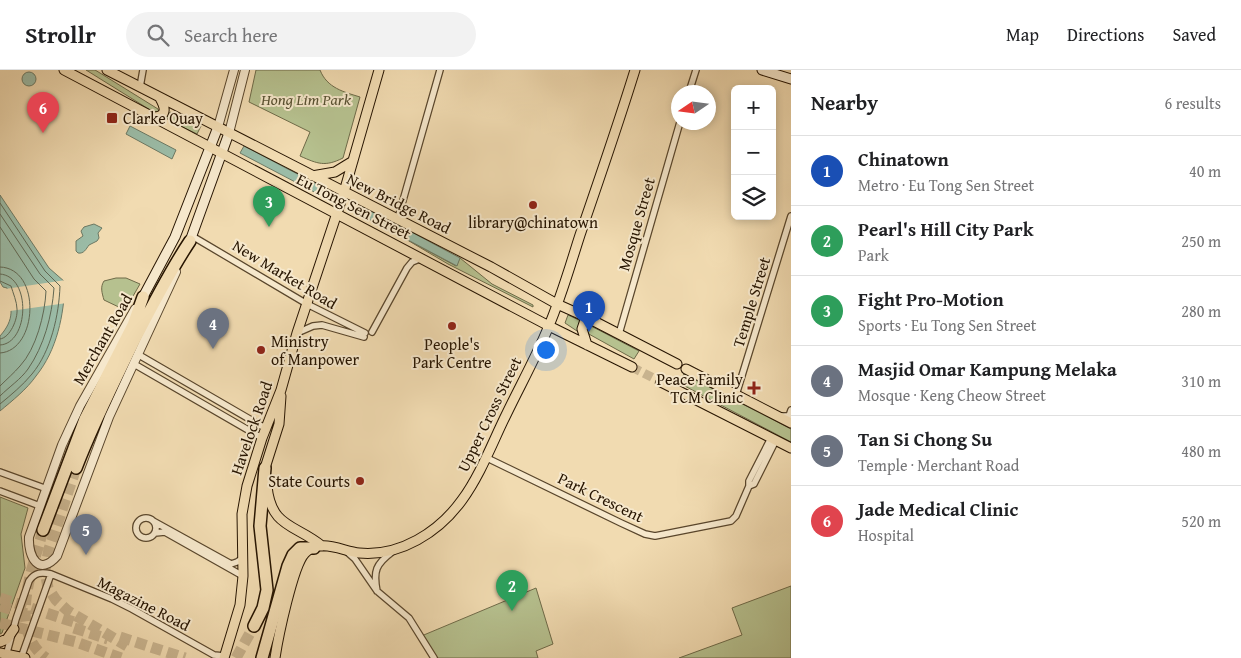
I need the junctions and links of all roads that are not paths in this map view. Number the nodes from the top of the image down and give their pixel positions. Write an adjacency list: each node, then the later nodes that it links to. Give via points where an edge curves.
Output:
1 (64, 70): 15 (main road, Eu Tong Sen Street)
2 (107, 70): 13 (main road, New Bridge Road)
3 (143, 70): 13 (street)
4 (234, 70): 16 (street)
5 (245, 70): 18 (street)
6 (379, 70): 21 (main road, Havelock Road)
7 (440, 70): 26 (street)
8 (635, 70): 31 (main road, Upper Cross Street)
9 (696, 70): 12 (street)
10 (762, 70): 11 (main road)
11 (791, 78)
12 (691, 85)
13 (140, 87): 14 (main road, New Bridge Road)
14 (160, 98): 15 (main road, via 164,113); 16 (main road, New Bridge Road)
15 (154, 118): 19 (main road, Eu Tong Sen Street)
16 (218, 127): 18 (main road, New Bridge Road); 19 (main road, Merchant Road)
17 (678, 130): 36 (street, Mosque Street)
18 (230, 133): 20 (main road); 22 (main road, New Bridge Road)
19 (210, 147): 20 (main road, Eu Tong Sen Street); 29 (main road, Merchant Road, via 175,237)
20 (221, 154): 24 (main road, Eu Tong Sen Street); 27 (main road)
21 (353, 161): 22 (main road, via 335,172); 23 (main road, Havelock Road)
22 (312, 176): 23 (main road, New Bridge Road)
23 (344, 192): 24 (main road, Havelock Road); 26 (main road, New Bridge Road)
24 (337, 214): 28 (main road, Eu Tong Sen Street); 30 (main road, Havelock Road)
25 (791, 216): 48 (street, Temple Street)
26 (398, 218): 31 (main road, New Bridge Road)
27 (191, 238): 30 (street, New Market Road); 38 (street); 62 (highway, via 171,269 111,387)
28 (422, 258): 33 (main road, Eu Tong Sen Street); 34 (street, via 407,268)
29 (143, 297): 65 (street, Merchant Road, via 80,406); 69 (highway, via 133,325 85,419)
30 (307, 304): 35 (main road, Havelock Road); 35 (street, New Market Road, via 364,335 322,324)
31 (557, 304): 32 (main road, New Bridge Road); 33 (main road, Upper Cross Street)
32 (586, 317): 36 (main road, New Bridge Road); 37 (main road, via 582,328)
33 (549, 326): 37 (main road, Eu Tong Sen Street); 61 (main road, Upper Cross Street)
34 (372, 332)
35 (297, 333): 46 (main road, Havelock Road)
36 (619, 334): 40 (main road, New Bridge Road)
37 (587, 345): 41 (main road, Eu Tong Sen Street)
38 (138, 355): 39 (street); 42 (street)
39 (134, 364): 44 (street); 67 (street, Merchant Road, via 109,416 57,556 44,566 33,560 29,549)
40 (677, 364)
41 (632, 367)
42 (161, 368): 44 (street); 47 (street)
43 (686, 369): 48 (main road)
44 (157, 377): 49 (street)
45 (661, 382): 59 (main road)
46 (281, 390): 57 (main road, Havelock Road); 63 (main road, via 279,424)
47 (200, 391): 49 (street); 50 (street)
48 (736, 395): 54 (main road)
49 (196, 399): 52 (street)
50 (222, 403): 52 (street); 53 (street)
51 (791, 410): 54 (street, via 789,416)
52 (218, 412): 55 (street)
53 (238, 413): 55 (street); 57 (street)
54 (776, 416): 56 (main road)
55 (234, 421): 58 (street)
56 (791, 423)
57 (265, 428): 58 (main road, Havelock Road)
58 (262, 438): 74 (main road, Havelock Road, via 245,497)
59 (773, 439): 60 (main road); 61 (street, Park Crescent, via 754,484 749,486 732,521 649,535)
60 (791, 448)
61 (485, 457): 72 (main road, Upper Cross Street, via 465,496 446,519 434,530)
62 (76, 468)
63 (265, 468): 71 (main road, via 268,499 277,516 285,524 310,536); 78 (highway, via 260,526 267,590)
64 (0, 472): 65 (street)
65 (47, 489): 67 (street, Merchant Road)
66 (0, 491): 67 (street)
67 (40, 506)
68 (153, 521): 70 (street); 70 (street, via 141,519 136,529 145,538); 74 (street, via 231,564)
69 (43, 530)
70 (155, 533): 76 (street, via 165,532)
71 (318, 547): 73 (main road, Upper Cross Street); 84 (highway, via 300,548 293,555); 85 (main road, via 303,555 297,567)
72 (396, 549): 73 (main road, Upper Cross Street, via 360,553); 77 (street, via 376,569)
73 (346, 550): 77 (street)
74 (243, 558): 76 (main road, Havelock Road)
75 (51, 574): 79 (street, via 42,573 29,581); 82 (street, Magazine Road, via 112,599 204,650); 83 (street)
76 (243, 576): 82 (main road, Havelock Road, via 238,610)
77 (377, 591): 86 (street, via 409,618)
78 (254, 626)
79 (14, 629): 80 (main road); 81 (street)
80 (0, 642)
81 (4, 655): 83 (main road)
82 (224, 657)
83 (22, 658)
84 (262, 658)
85 (275, 658)
86 (434, 658)

